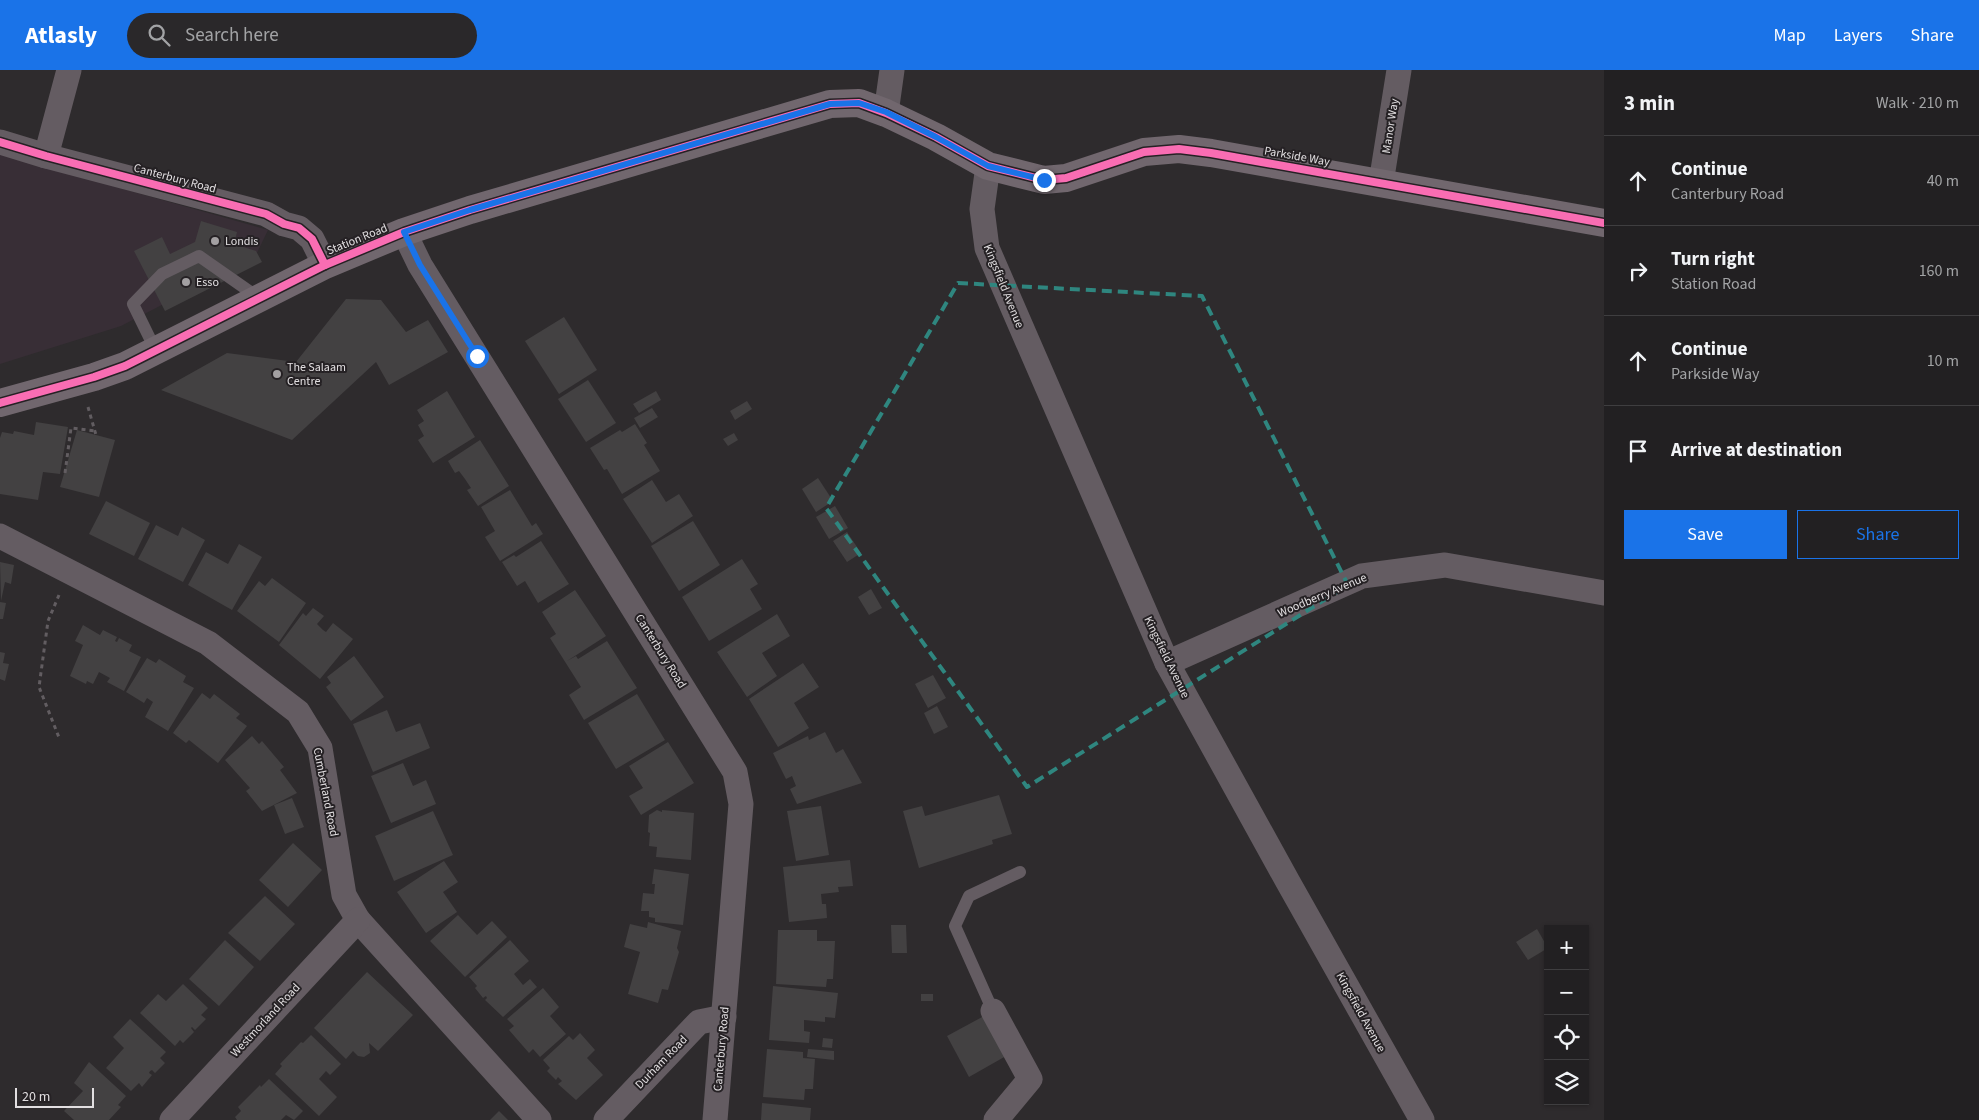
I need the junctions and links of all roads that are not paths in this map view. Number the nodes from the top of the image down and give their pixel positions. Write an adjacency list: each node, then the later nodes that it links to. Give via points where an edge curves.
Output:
1 (69, 70): 6 (street)
2 (892, 70): 4 (street)
3 (1399, 70): 8 (street, Manor Way)
4 (886, 112): 7 (street, Station Road); 10 (street, Station Road, via 859,103 830,104)
5 (0, 142): 6 (street, Canterbury Road)
6 (46, 156): 11 (street, Canterbury Road, via 266,214 299,228 312,239)
7 (988, 166): 8 (street, Parkside Way, via 1044,180 1066,178 1144,152 1179,149); 17 (street, Kingsfield Avenue, via 982,209 986,248)
8 (1381, 183): 9 (street, Parkside Way)
9 (1604, 223)
10 (404, 232): 11 (street, Station Road); 21 (street, Canterbury Road, via 420,265 734,772 741,804)
11 (324, 265): 12 (street, Station Road)
12 (259, 298): 13 (street, Station Road); 13 (lane, via 199,256 162,274 133,304)
13 (156, 351): 14 (street, Station Road, via 94,377)
14 (0, 403)
15 (0, 536): 19 (street, Cumberland Road, via 208,643 298,712 320,748 344,895)
16 (1604, 593): 17 (street, Woodberry Avenue, via 1445,565 1362,576)
17 (1167, 663): 27 (street, Kingsfield Avenue)
18 (1020, 872): 20 (lane, via 968,896 955,926)
19 (358, 920): 22 (street, Westmorland Road); 23 (street, Cumberland Road)
20 (994, 1011): 26 (street, via 1030,1079)
21 (724, 1017): 24 (street, Durham Road, via 699,1022); 25 (street, Canterbury Road)
22 (172, 1120)
23 (539, 1120)
24 (606, 1120)
25 (715, 1120)
26 (996, 1120)
27 (1422, 1120)

